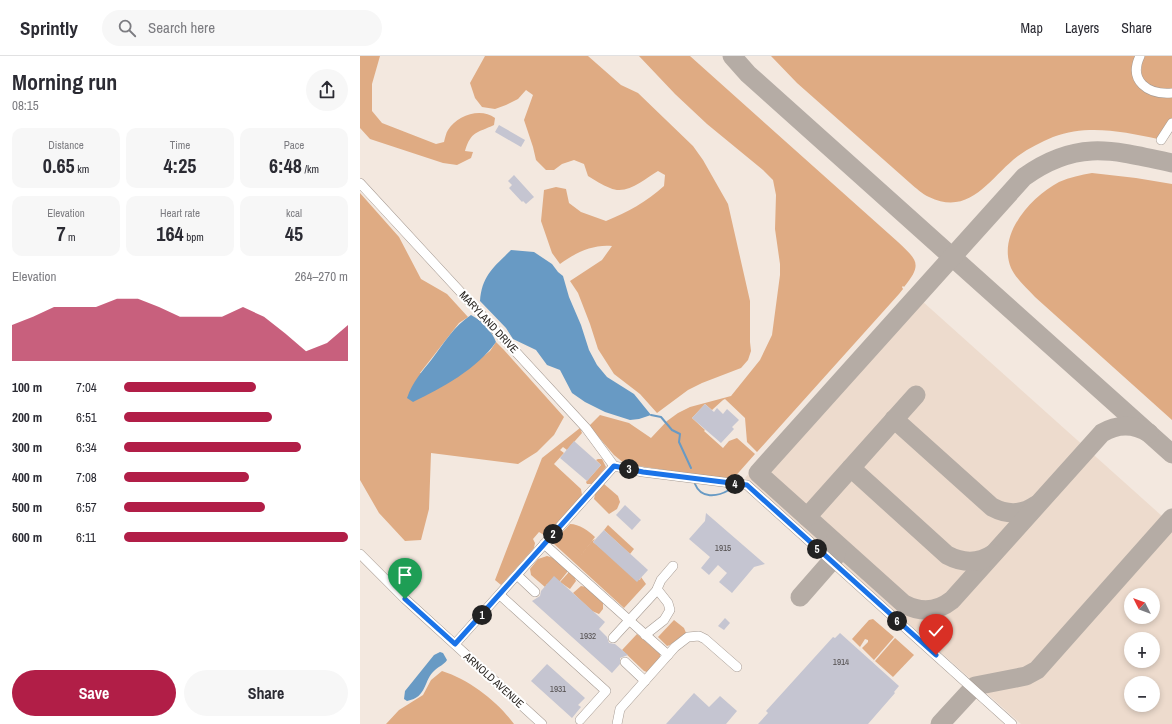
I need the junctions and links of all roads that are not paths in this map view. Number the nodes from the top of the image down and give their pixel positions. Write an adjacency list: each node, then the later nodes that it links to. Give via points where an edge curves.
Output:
1 (1140, 56): 2 (street, via 1137,72 1145,87 1157,93)
2 (1172, 93)
3 (1172, 123): 4 (street)
4 (1161, 140)
5 (360, 183): 6 (street, MARYLAND DRIVE, via 586,428)
6 (614, 466): 7 (street); 25 (street, via 747,485)
7 (544, 544): 10 (street); 14 (street)
8 (360, 554): 17 (street, ARNOLD AVENUE)
9 (673, 566): 11 (street, via 661,580)
10 (517, 575): 12 (street); 13 (street)
11 (657, 590): 14 (street); 15 (street, via 668,603 670,610 664,620)
12 (535, 592)
13 (500, 594): 17 (street); 22 (street, via 606,691)
14 (629, 620): 15 (street); 16 (street)
15 (646, 635): 18 (street)
16 (613, 638)
17 (455, 644): 23 (street, ARNOLD AVENUE)
18 (668, 655): 20 (street, via 688,637 699,636); 21 (street)
19 (625, 662): 21 (street)
20 (737, 667)
21 (645, 681): 24 (street, via 620,709)
22 (580, 720)
23 (542, 724)
24 (617, 724)
25 (1012, 724)

